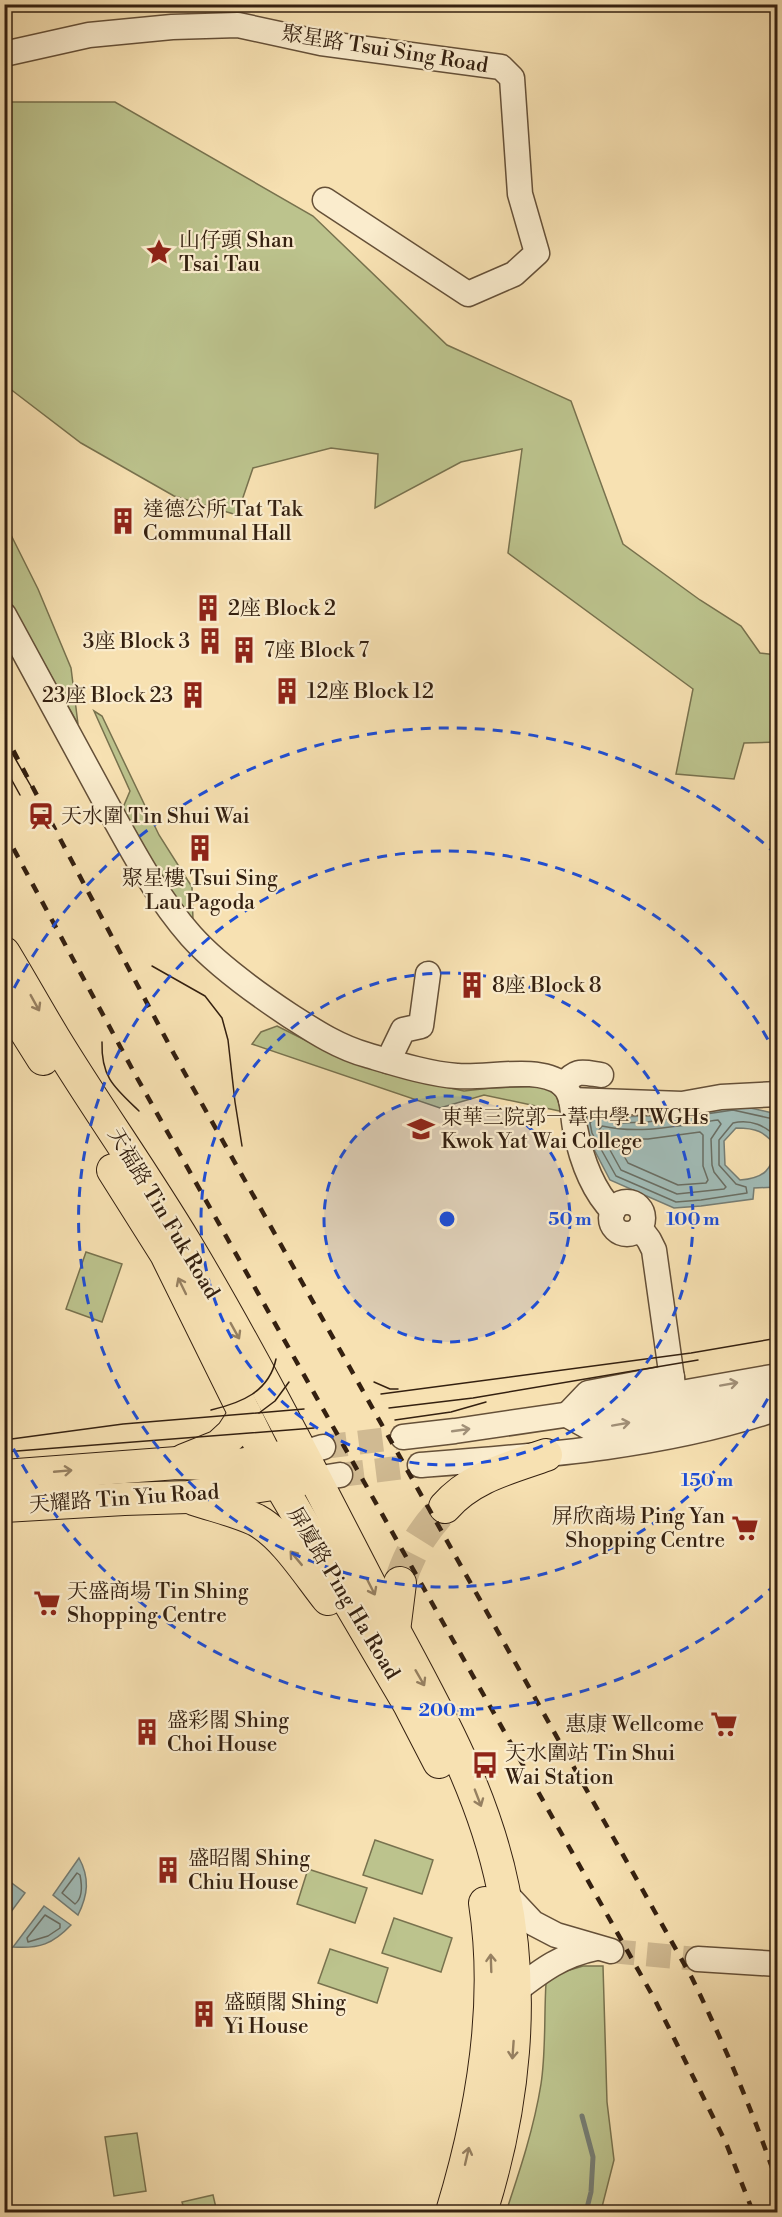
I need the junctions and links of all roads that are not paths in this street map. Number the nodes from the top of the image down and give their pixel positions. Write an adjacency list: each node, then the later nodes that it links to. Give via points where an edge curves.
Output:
1 (4, 54): 2 (street, 聚星路 Tsui Sing Road, via 89,35 238,25 321,43 501,67 512,78 520,194 537,253 514,274 468,294)
2 (325, 200)
3 (4, 615): 7 (street, via 152,885 193,938 251,990 314,1031 346,1049)
4 (4, 953): 20 (main road, 天福路 Tin Fuk Road, one-way to 20)
5 (428, 974): 7 (street, via 421,1026 404,1030)
6 (4, 997): 15 (main road, 天福路 Tin Fuk Road, one-way to 6, via 166,1254)
7 (388, 1061): 9 (street, via 457,1076 510,1073 549,1078)
8 (601, 1075): 9 (street, via 572,1075)
9 (567, 1092): 10 (street, via 682,1104 722,1096); 13 (street, via 597,1192 612,1211 623,1203 631,1203 642,1213 640,1228 654,1250)
10 (777, 1094)
11 (777, 1376): 13 (street, one-way to 11)
12 (777, 1396): 13 (street)
13 (683, 1407): 14 (street, via 749,1418); 16 (street, one-way to 13, via 592,1429); 16 (street, via 588,1393); 18 (street)
14 (777, 1408)
15 (245, 1414): 19 (main road, via 219,1446); 22 (main road, 天福路 Tin Fuk Road)
16 (567, 1415): 17 (street, one-way to 16)
17 (403, 1437)
18 (546, 1455): 21 (street); 26 (main road, via 484,1476)
19 (177, 1463): 22 (main road, 天耀路 Tin Yiu Road, via 240,1465); 23 (main road, 天耀路 Tin Yiu Road, one-way to 19)
20 (320, 1464): 22 (main road, 天耀路 Tin Yiu Road); 28 (main road, 屏廈路 Ping Ha Road, one-way to 28)
21 (420, 1465)
22 (274, 1471): 24 (main road, 天耀路 Tin Yiu Road); 29 (main road, 屏廈路 Ping Ha Road)
23 (4, 1476)
24 (188, 1497): 25 (main road, 天耀路 Tin Yiu Road); 29 (main road, one-way to 24, via 277,1537 256,1520)
25 (4, 1506)
26 (444, 1507)
27 (400, 1583): 28 (main road)
28 (394, 1631): 30 (main road, 屏廈路 Ping Ha Road, one-way to 30, via 437,1708 473,1786)
29 (409, 1704): 34 (main road, 屏廈路 Ping Ha Road, one-way to 29, via 482,2084 490,2014 490,1949 484,1900 466,1827 450,1784)
30 (504, 1892): 33 (main road, 屏廈路 Ping Ha Road); 33 (street, via 533,1923 556,1935 604,1950 575,1952 559,1959)
31 (709, 1960): 32 (street)
32 (773, 1963)
33 (515, 1991): 35 (main road, 屏廈路 Ping Ha Road, one-way to 35, via 507,2104)
34 (452, 2212)
35 (481, 2212)

